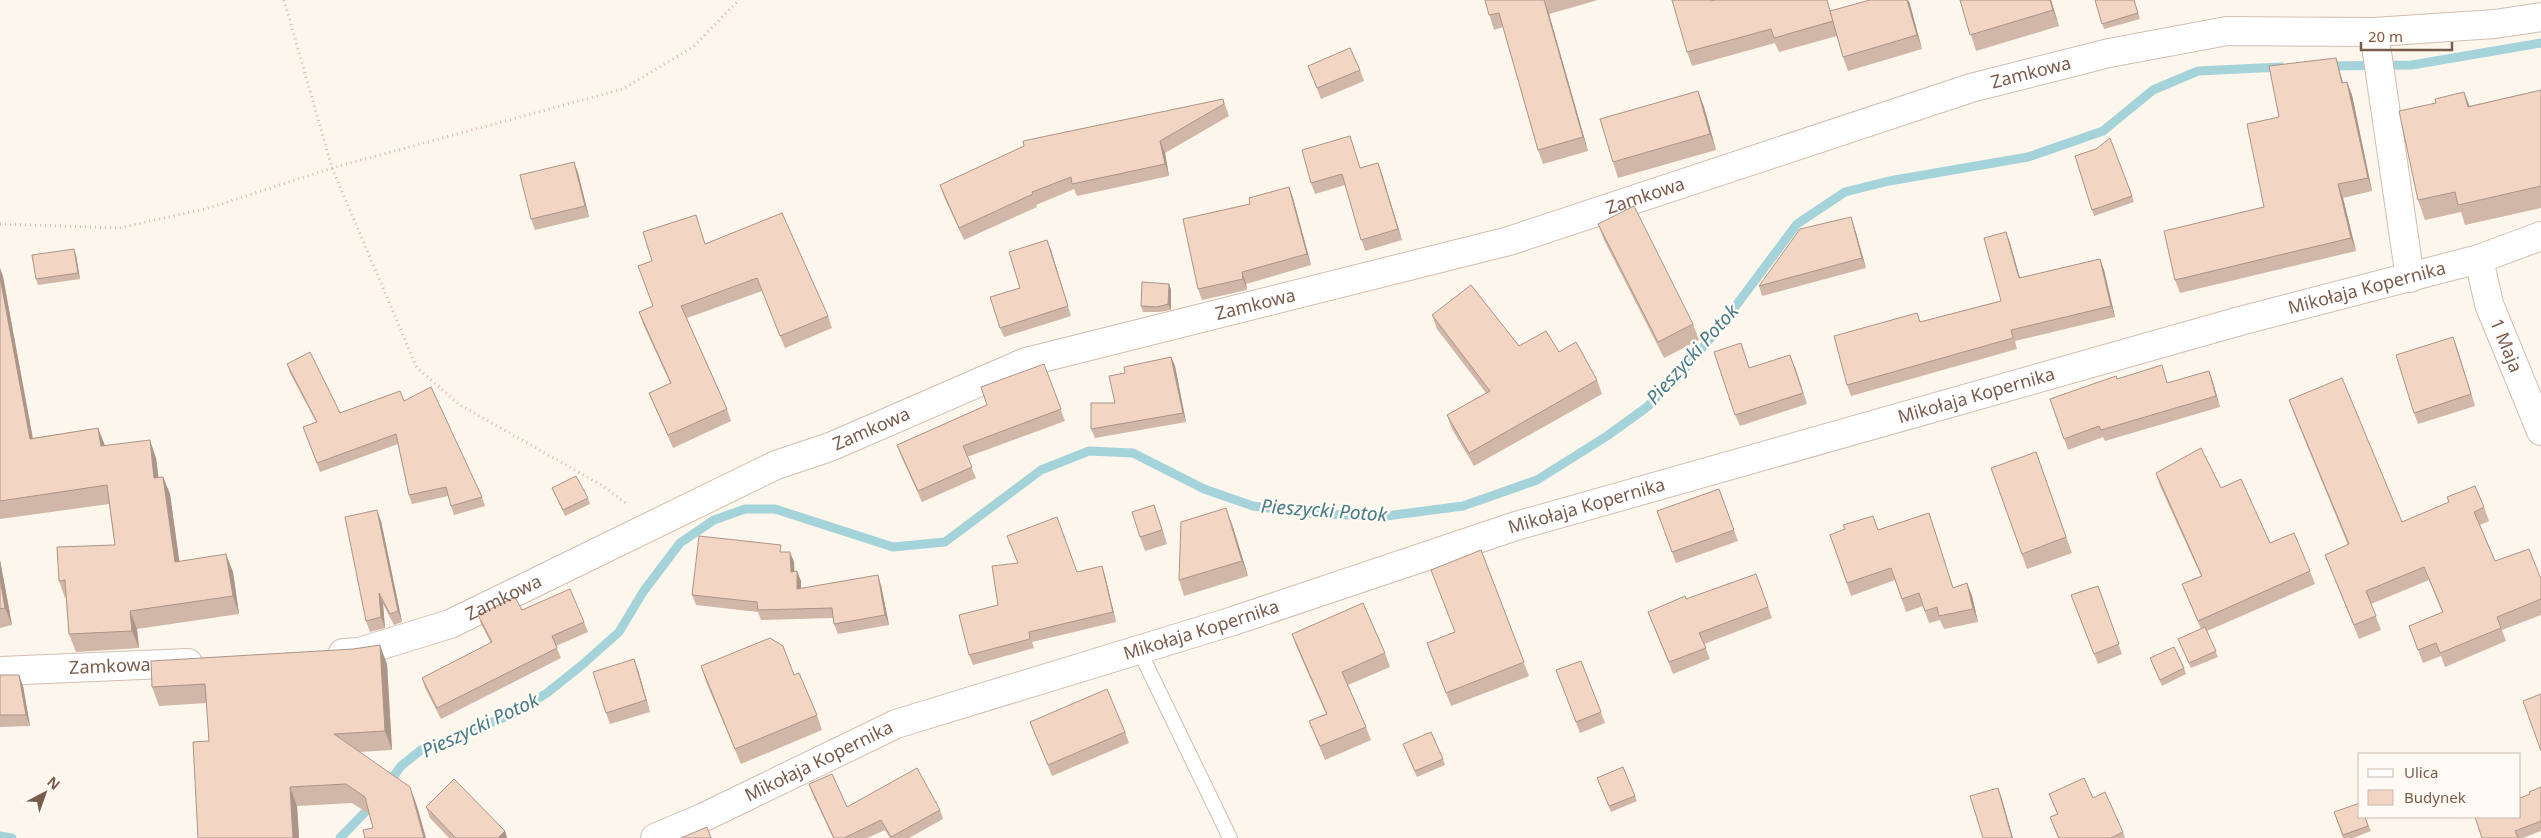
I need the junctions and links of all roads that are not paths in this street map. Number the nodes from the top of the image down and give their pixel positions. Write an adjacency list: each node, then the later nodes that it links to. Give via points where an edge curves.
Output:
1 (2541, 17): 2 (street, Zamkowa)
2 (2375, 39): 5 (street); 8 (street, Zamkowa, via 2227,31 2109,54 1971,88 1509,241 1026,362 830,447 776,465 450,624 360,652)
3 (2541, 236): 4 (street, Mikołaja Kopernika)
4 (2479, 259): 5 (street, Mikołaja Kopernika); 6 (street, 1 Maja, via 2489,304)
5 (2410, 278): 7 (street, Mikołaja Kopernika, via 2240,321 1516,526)
6 (2541, 432)
7 (1139, 650): 11 (street, Mikołaja Kopernika, via 896,724); 12 (lane)
8 (320, 654)
9 (213, 662): 10 (street, Zamkowa)
10 (0, 671)
11 (654, 838)
12 (1230, 838)

